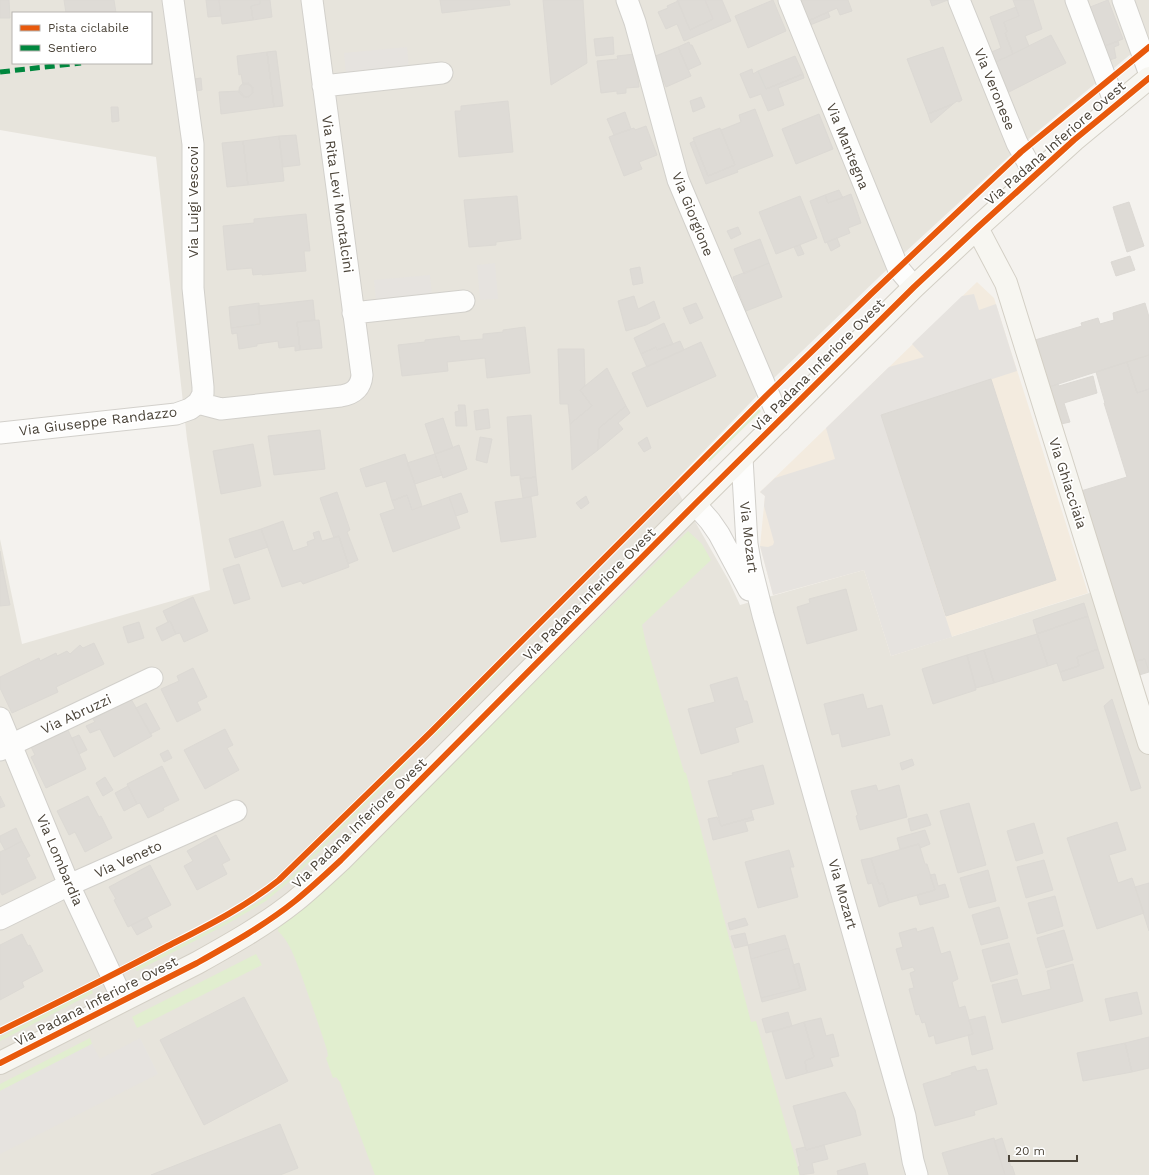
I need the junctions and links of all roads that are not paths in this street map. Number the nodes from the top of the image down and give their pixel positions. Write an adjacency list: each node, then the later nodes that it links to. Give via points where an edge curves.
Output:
1 (174, 0): 18 (street, Via Luigi Vescovi, via 193,144 193,288 204,387)
2 (312, 0): 11 (street, Via Rita Levi Montalcini)
3 (627, 0): 19 (street, Via Giorgione, via 678,180)
4 (789, 0): 15 (street, Via Mantegna, via 898,268)
5 (959, 0): 13 (street, Via Veronese, via 1017,143)
6 (1076, 0): 12 (street)
7 (1123, 0): 8 (street)
8 (1149, 72)
9 (442, 73): 11 (street)
10 (1149, 78): 12 (street, Via Padana Inferiore Ovest)
11 (323, 86): 17 (street, Via Rita Levi Montalcini)
12 (1116, 106): 13 (street, Via Padana Inferiore Ovest)
13 (1035, 175): 14 (street, Via Padana Inferiore Ovest)
14 (977, 228): 15 (street, Via Padana Inferiore Ovest); 26 (street, Via Ghiacciaia, via 1006,283)
15 (914, 287): 19 (street, Via Padana Inferiore Ovest)
16 (464, 301): 17 (street)
17 (353, 313): 18 (street, Via Rita Levi Montalcini, via 362,375 358,388 348,394 221,409)
18 (198, 403): 20 (street, Via Giuseppe Randazzo, via 176,414)
19 (780, 421): 21 (street, Via Padana Inferiore Ovest)
20 (0, 433)
21 (742, 458): 22 (street, Via Padana Inferiore Ovest); 23 (street, Via Mozart, via 747,544)
22 (695, 504): 23 (street, Via Mozart, via 718,534); 31 (street, Via Padana Inferiore Ovest, via 341,860 295,902 254,930 197,963)
23 (763, 615): 33 (street, Via Mozart, via 906,1116)
24 (152, 678): 27 (street, Via Abruzzi)
25 (0, 718): 27 (street, Via Lombardia)
26 (1149, 743)
27 (6, 748): 29 (street, Via Lombardia)
28 (236, 811): 29 (street, Via Veneto)
29 (69, 885): 30 (street, Via Veneto); 31 (street, Via Lombardia)
30 (0, 918)
31 (123, 1000): 32 (street, Via Padana Inferiore Ovest)
32 (0, 1063)
33 (917, 1175)

